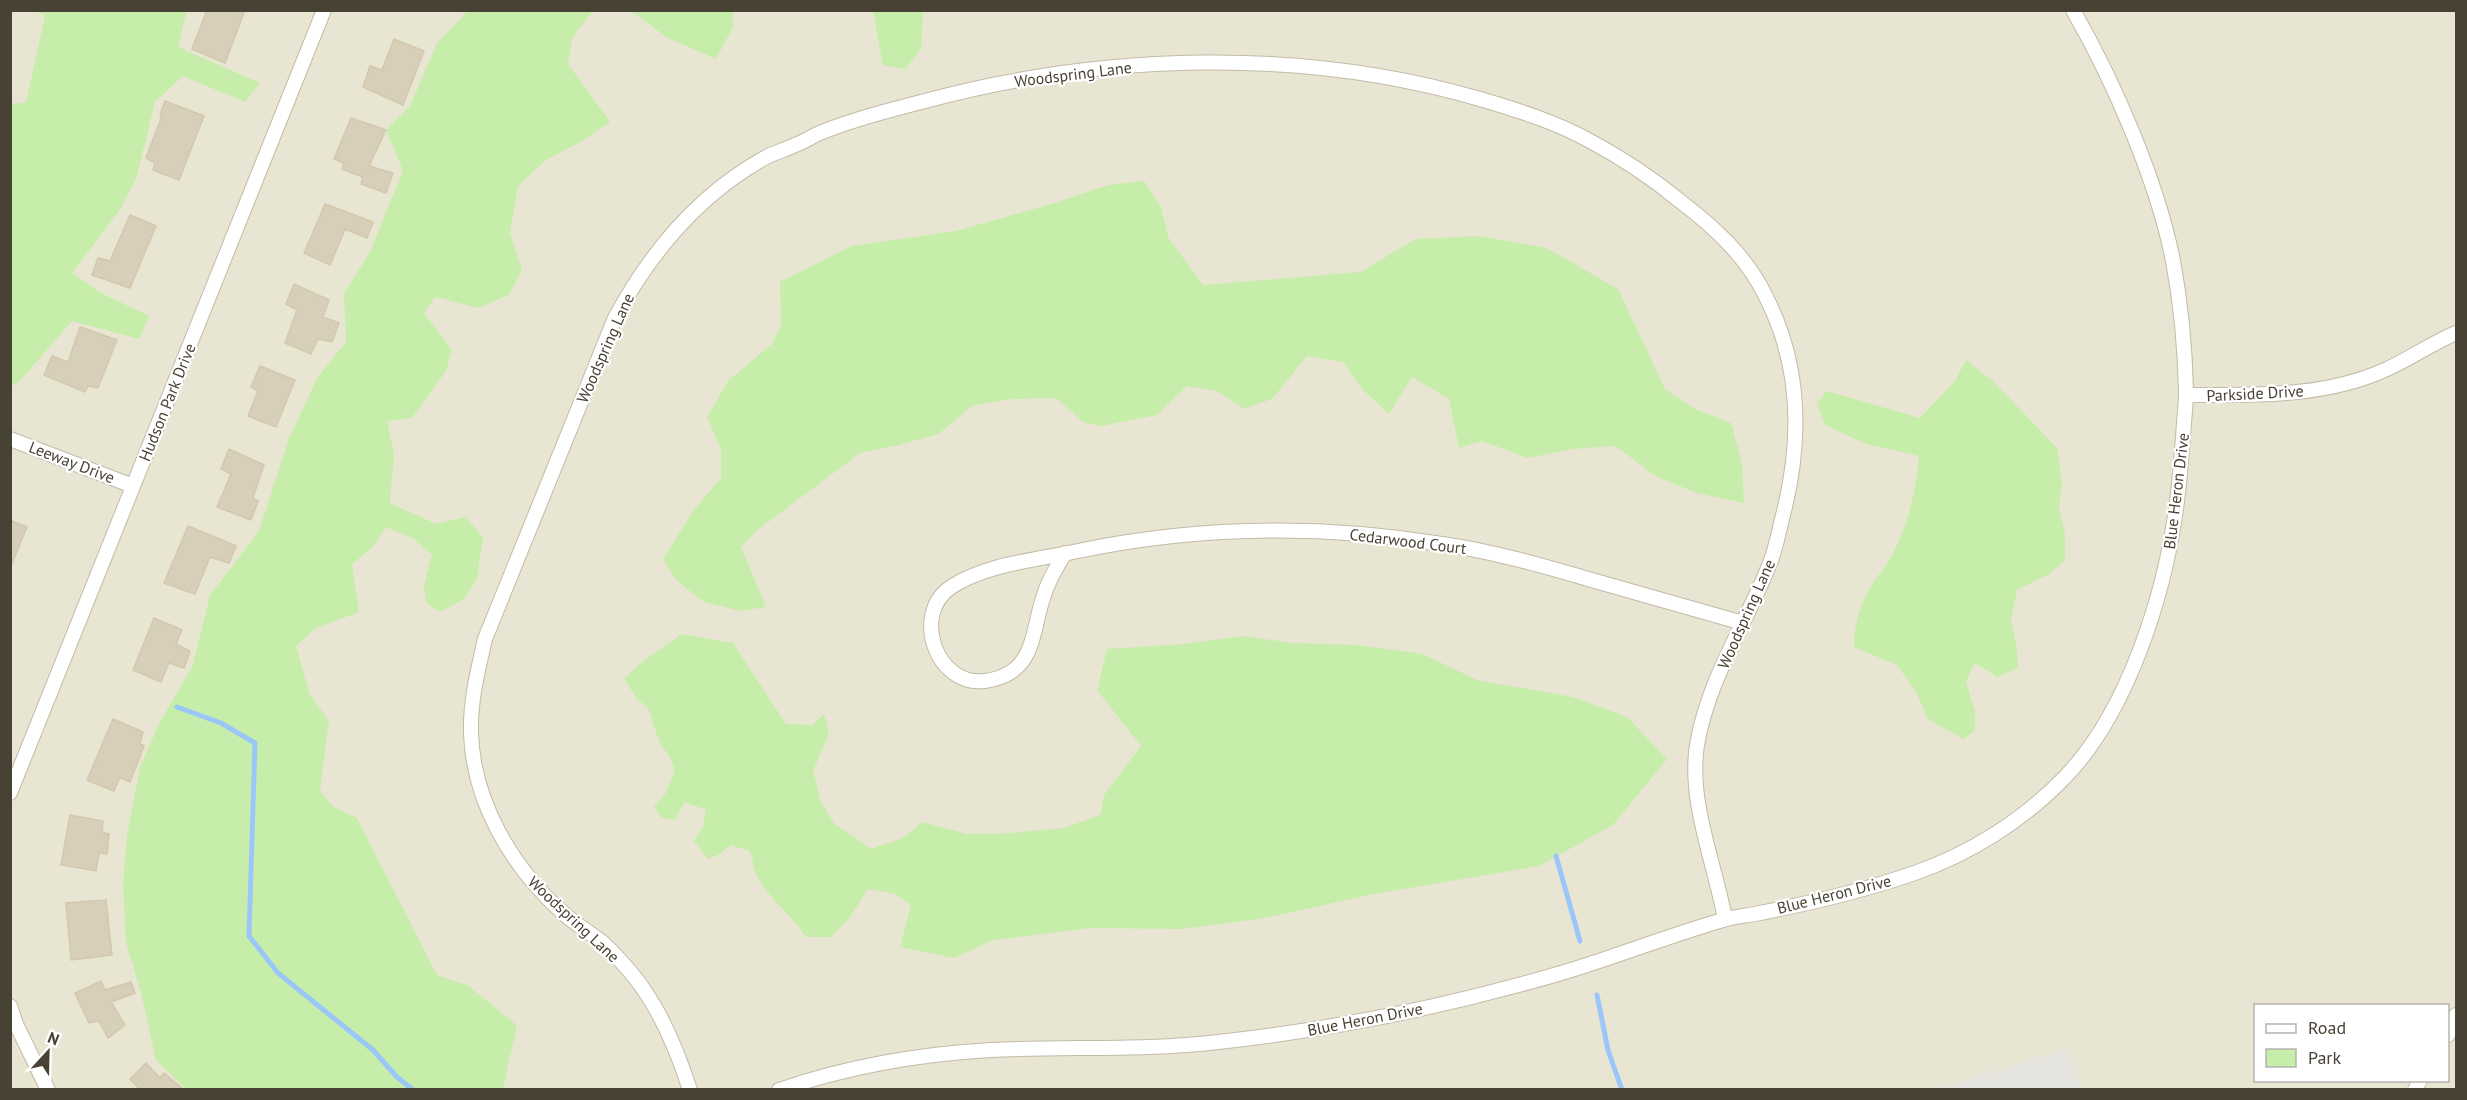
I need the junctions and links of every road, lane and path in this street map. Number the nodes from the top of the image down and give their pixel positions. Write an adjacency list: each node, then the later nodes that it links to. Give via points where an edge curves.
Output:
1 (324, 10): 6 (street, Hudson Park Drive)
2 (2073, 10): 4 (street, Blue Heron Drive, via 2098,53 2150,181 2172,256 2181,312)
3 (2457, 333): 4 (street, Parkside Drive, via 2387,369 2324,389 2266,395)
4 (2186, 395): 10 (street, Blue Heron Drive, via 2182,471 2172,543 2148,630 2112,711 2067,775 1995,834 1917,872)
5 (10, 438): 6 (street, Leeway Drive)
6 (133, 486): 9 (street, Hudson Park Drive)
7 (1065, 553): 7 (street, Cedarwood Court, via 982,572 946,590 930,620 934,647 950,669 981,681 999,678 1023,662 1033,640 1047,584); 8 (street, Cedarwood Court, via 1144,538 1247,530 1382,536 1537,564)
8 (1743, 623): 10 (street, Woodspring Lane, via 1707,699 1695,763 1701,820); 15 (street, Woodspring Lane, via 1771,560 1792,472 1796,417 1786,346 1766,295 1715,228 1654,179 1587,138 1519,110 1436,86 1338,71 1199,63 1102,69 996,84 874,115 789,146 722,186 675,228 633,285 615,318 502,595 485,639 474,692 471,733 475,768 500,834 540,891 564,915 603,943 644,990 679,1055)
9 (10, 793)
10 (1725, 919): 16 (street, Blue Heron Drive, via 1481,995 1328,1028 1212,1043 992,1050 928,1056 817,1077)
11 (10, 1006): 14 (street)
12 (2457, 1016): 13 (street)
13 (2449, 1033)
14 (48, 1089)
15 (690, 1089)
16 (779, 1089)

